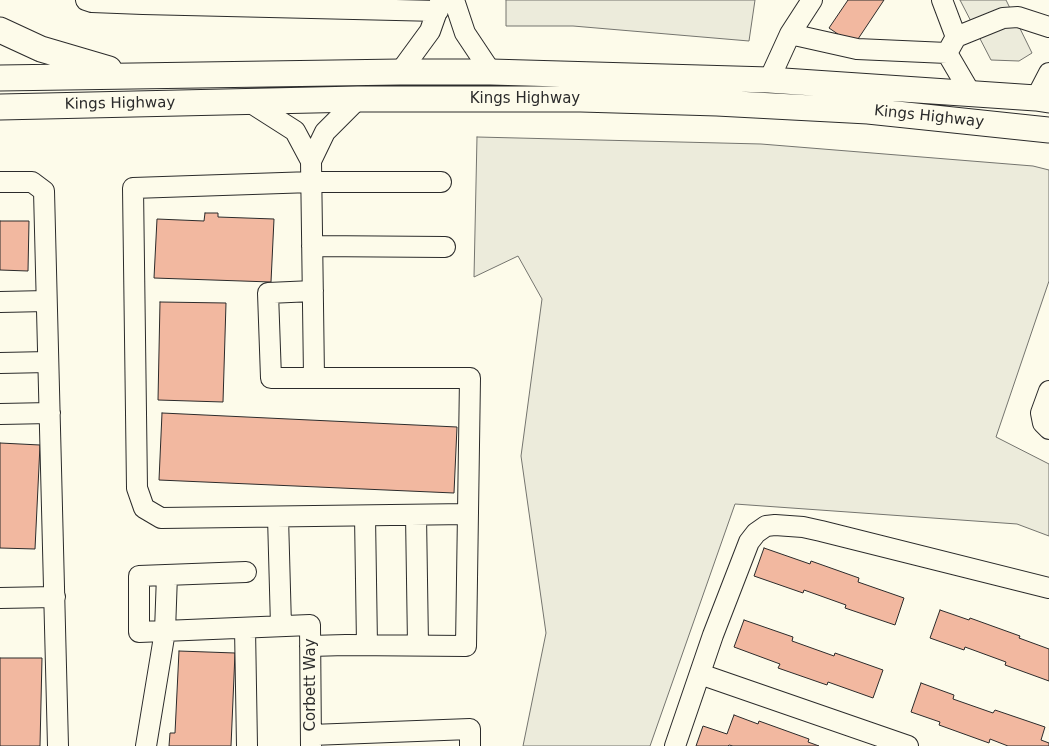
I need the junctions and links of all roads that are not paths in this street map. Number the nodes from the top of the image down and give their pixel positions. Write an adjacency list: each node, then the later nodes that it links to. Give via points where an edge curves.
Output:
1 (86, 0): 4 (street)
2 (812, 0): 11 (street)
3 (942, 0): 12 (street)
4 (141, 2): 5 (street)
5 (293, 4): 6 (street)
6 (349, 4): 8 (street)
7 (444, 4): 8 (street); 13 (street, via 430,31); 14 (street)
8 (405, 5)
9 (1049, 27): 12 (street, via 1018,17 1003,18)
10 (0, 30): 16 (main road, via 41,50)
11 (790, 34): 12 (street, via 857,49); 18 (street)
12 (951, 45): 19 (street)
13 (400, 72): 14 (main road, Kings Highway); 16 (main road, Kings Highway)
14 (491, 72): 18 (main road, Kings Highway)
15 (1049, 73): 21 (street)
16 (135, 76): 17 (main road, Kings Highway)
17 (0, 78)
18 (769, 80): 19 (main road, Kings Highway)
19 (971, 94): 21 (main road, Kings Highway)
20 (358, 99): 22 (main road, Kings Highway); 24 (main road, Kings Highway, via 717,103 868,111); 25 (street, via 325,132)
21 (1043, 99)
22 (248, 101): 23 (main road, Kings Highway); 25 (street, via 295,131)
23 (0, 107)
24 (1049, 130)
25 (311, 161): 27 (street)
26 (0, 182): 32 (street, via 32,182 44,191)
27 (312, 182): 28 (street); 29 (street); 44 (street, via 133,188 137,488 144,508 161,518)
28 (441, 182)
29 (312, 246): 30 (street); 31 (street)
30 (445, 247)
31 (313, 291): 36 (street); 36 (street, via 268,293 271,378)
32 (46, 301): 33 (street); 35 (street)
33 (0, 302)
34 (0, 362): 35 (street)
35 (48, 362): 38 (street)
36 (314, 377): 41 (street, via 470,378)
37 (1049, 391): 40 (street, via 1041,413 1043,423)
38 (50, 413): 39 (street); 48 (street)
39 (0, 414)
40 (1049, 429)
41 (468, 514): 42 (street); 54 (street, via 466,646)
42 (416, 515): 43 (street); 54 (street)
43 (365, 516): 44 (street); 53 (street)
44 (278, 517): 50 (street)
45 (246, 572): 46 (street)
46 (167, 575): 52 (street); 52 (street, via 139,576 139,632)
47 (1049, 588): 56 (street, via 803,527 766,526 750,542)
48 (54, 597): 49 (street); 58 (street)
49 (0, 598)
50 (281, 626): 51 (street); 55 (street, Corbett Way, via 310,625)
51 (245, 628): 52 (street); 60 (street)
52 (165, 632): 59 (street)
53 (367, 645): 54 (street); 55 (street)
54 (418, 645)
55 (310, 646): 57 (street, Corbett Way)
56 (700, 674): 62 (street); 63 (street)
57 (311, 740): 61 (street, via 470,729)
58 (58, 746)
59 (146, 746)
60 (247, 746)
61 (470, 746)
62 (675, 746)
63 (908, 746)

